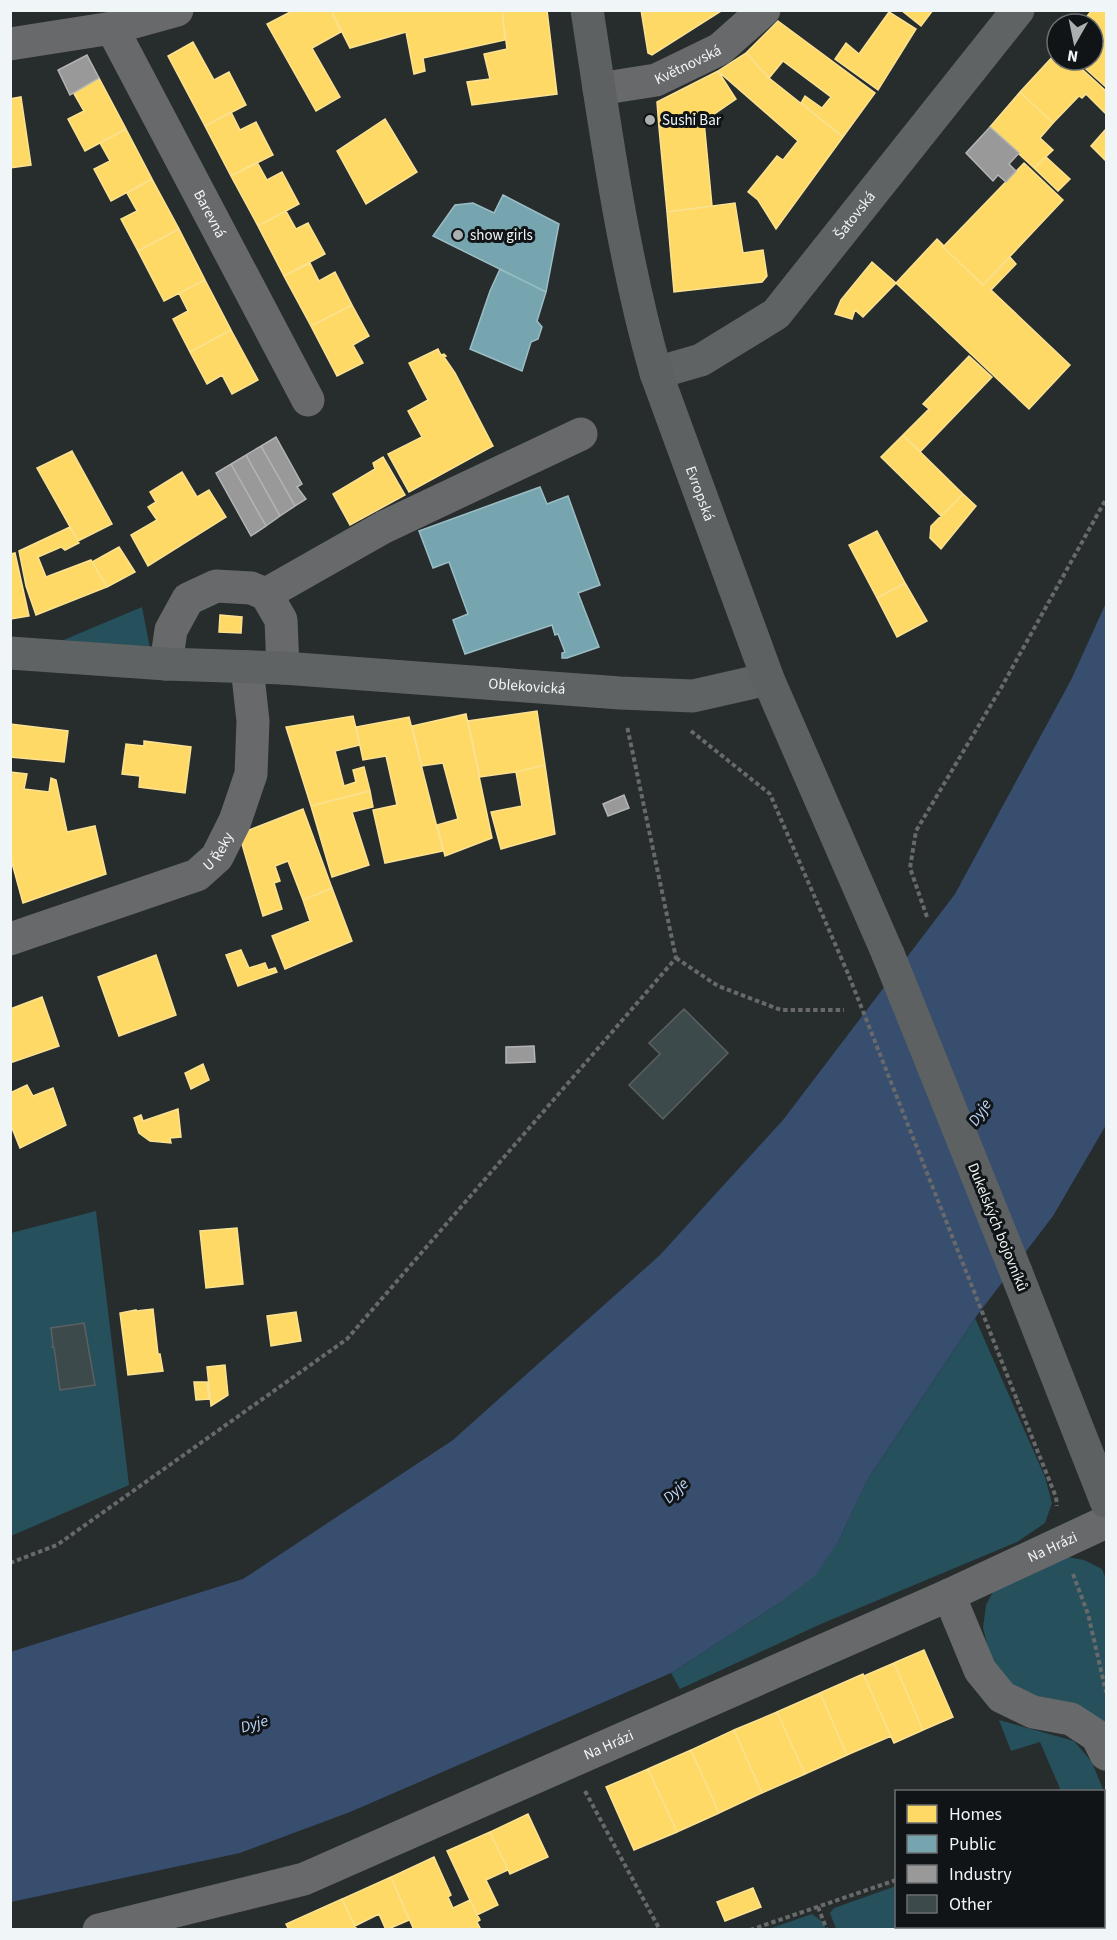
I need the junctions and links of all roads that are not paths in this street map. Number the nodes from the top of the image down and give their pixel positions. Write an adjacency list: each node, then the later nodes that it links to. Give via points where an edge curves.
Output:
1 (177, 10): 5 (street)
2 (587, 10): 7 (main road, Evropská)
3 (764, 10): 7 (street, Květnovská, via 720,49 656,80)
4 (1018, 10): 8 (street, Šatovská, via 776,314 700,360)
5 (112, 28): 6 (street); 9 (street, Barevná)
6 (10, 44)
7 (599, 88): 8 (main road, Evropská, via 610,167)
8 (656, 373): 16 (main road, Evropská)
9 (308, 400)
10 (581, 434): 11 (street, via 384,527)
11 (266, 594): 13 (street, via 251,588 216,586 188,599 171,630); 15 (street, via 281,621)
12 (10, 653): 13 (street, Oblekovická)
13 (166, 664): 14 (street, Oblekovická)
14 (247, 667): 15 (street, Oblekovická); 17 (street, U Řeky, via 253,722 251,774 235,821 217,857 197,875)
15 (283, 668): 16 (street, Oblekovická, via 693,696)
16 (768, 679): 18 (main road, Evropská)
17 (10, 939)
18 (888, 954): 19 (main road, Dukelských bojovníků, bridge)
19 (1107, 1501)
20 (1107, 1522): 21 (street, Na Hrázi)
21 (949, 1595): 22 (street, via 980,1670 1002,1696 1033,1712 1071,1719 1097,1736); 23 (street, Na Hrázi, via 304,1879)
22 (1107, 1754)
23 (99, 1929)

